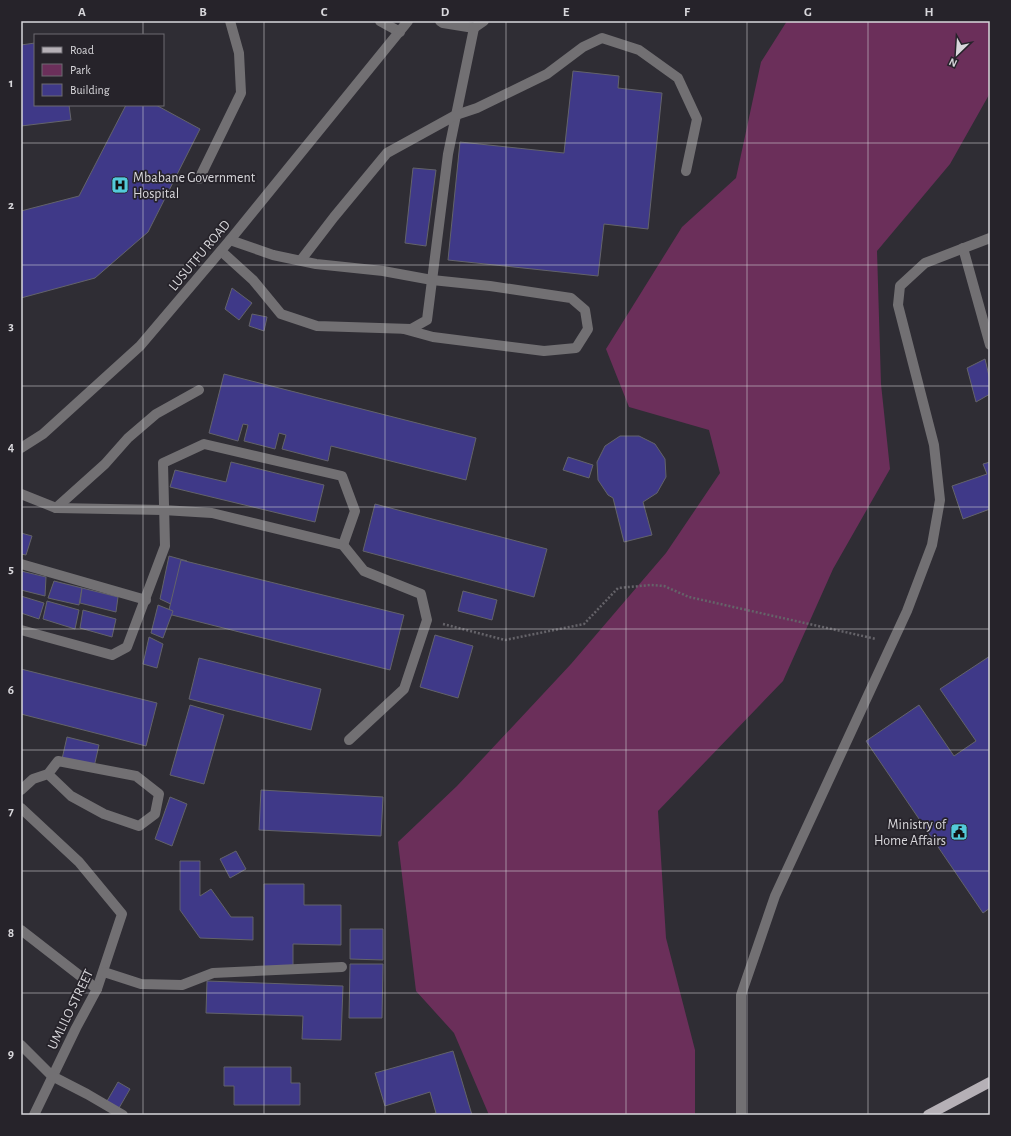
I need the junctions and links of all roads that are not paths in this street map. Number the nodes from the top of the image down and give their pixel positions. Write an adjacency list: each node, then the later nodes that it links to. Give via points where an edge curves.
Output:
1 (230, 21): 10 (street, via 239,54 241,93)
2 (380, 21): 7 (street)
3 (408, 21): 7 (street, LUSUTFU ROAD)
4 (440, 21): 6 (street)
5 (484, 21): 6 (street)
6 (474, 28): 8 (street)
7 (400, 32): 12 (street, LUSUTFU ROAD)
8 (456, 115): 9 (street, via 477,108 548,74 583,47 602,38 639,50 678,78 697,119); 15 (street, via 387,153); 16 (street, via 448,154)
9 (686, 171)
10 (199, 179)
11 (990, 238): 13 (street)
12 (230, 240): 14 (street, LUSUTFU ROAD); 15 (street)
13 (963, 248): 18 (street); 41 (street, via 925,263 900,286 898,305 934,445 940,500 932,544 907,611 775,896 741,995)
14 (221, 251): 17 (street, via 253,280 281,314 317,326); 20 (street, LUSUTFU ROAD, via 140,346 43,434)
15 (301, 260): 16 (street)
16 (432, 280): 17 (street, via 427,320 411,329); 17 (street, via 571,298 585,310 588,330 576,348 544,351 433,337)
17 (404, 329)
18 (990, 345)
19 (198, 390): 22 (street, via 156,414)
20 (21, 448)
21 (21, 494): 22 (street)
22 (56, 508): 23 (street)
23 (163, 510): 24 (street, via 212,513); 24 (street, via 163,463 204,444 342,476 355,511); 26 (street, via 165,546)
24 (342, 546): 28 (street, via 364,571 421,594 427,620 404,689)
25 (21, 564): 26 (street)
26 (146, 600): 27 (street, via 127,647 112,655)
27 (21, 630)
28 (349, 740)
29 (48, 774): 29 (street, via 71,796 104,814 139,826 155,814 159,794 136,776 58,761); 30 (street, via 33,779)
30 (21, 790)
31 (21, 808): 34 (street, UMLILO STREET, via 79,862 122,914)
32 (21, 930): 35 (street)
33 (342, 967): 34 (street, via 212,973 182,985 141,984)
34 (104, 972): 35 (street, UMLILO STREET)
35 (97, 989): 37 (street, UMLILO STREET)
36 (21, 1045): 37 (street)
37 (52, 1076): 39 (street, UMLILO STREET); 40 (street)
38 (990, 1082): 42 (main road)
39 (34, 1115)
40 (123, 1115)
41 (741, 1115)
42 (928, 1115)

